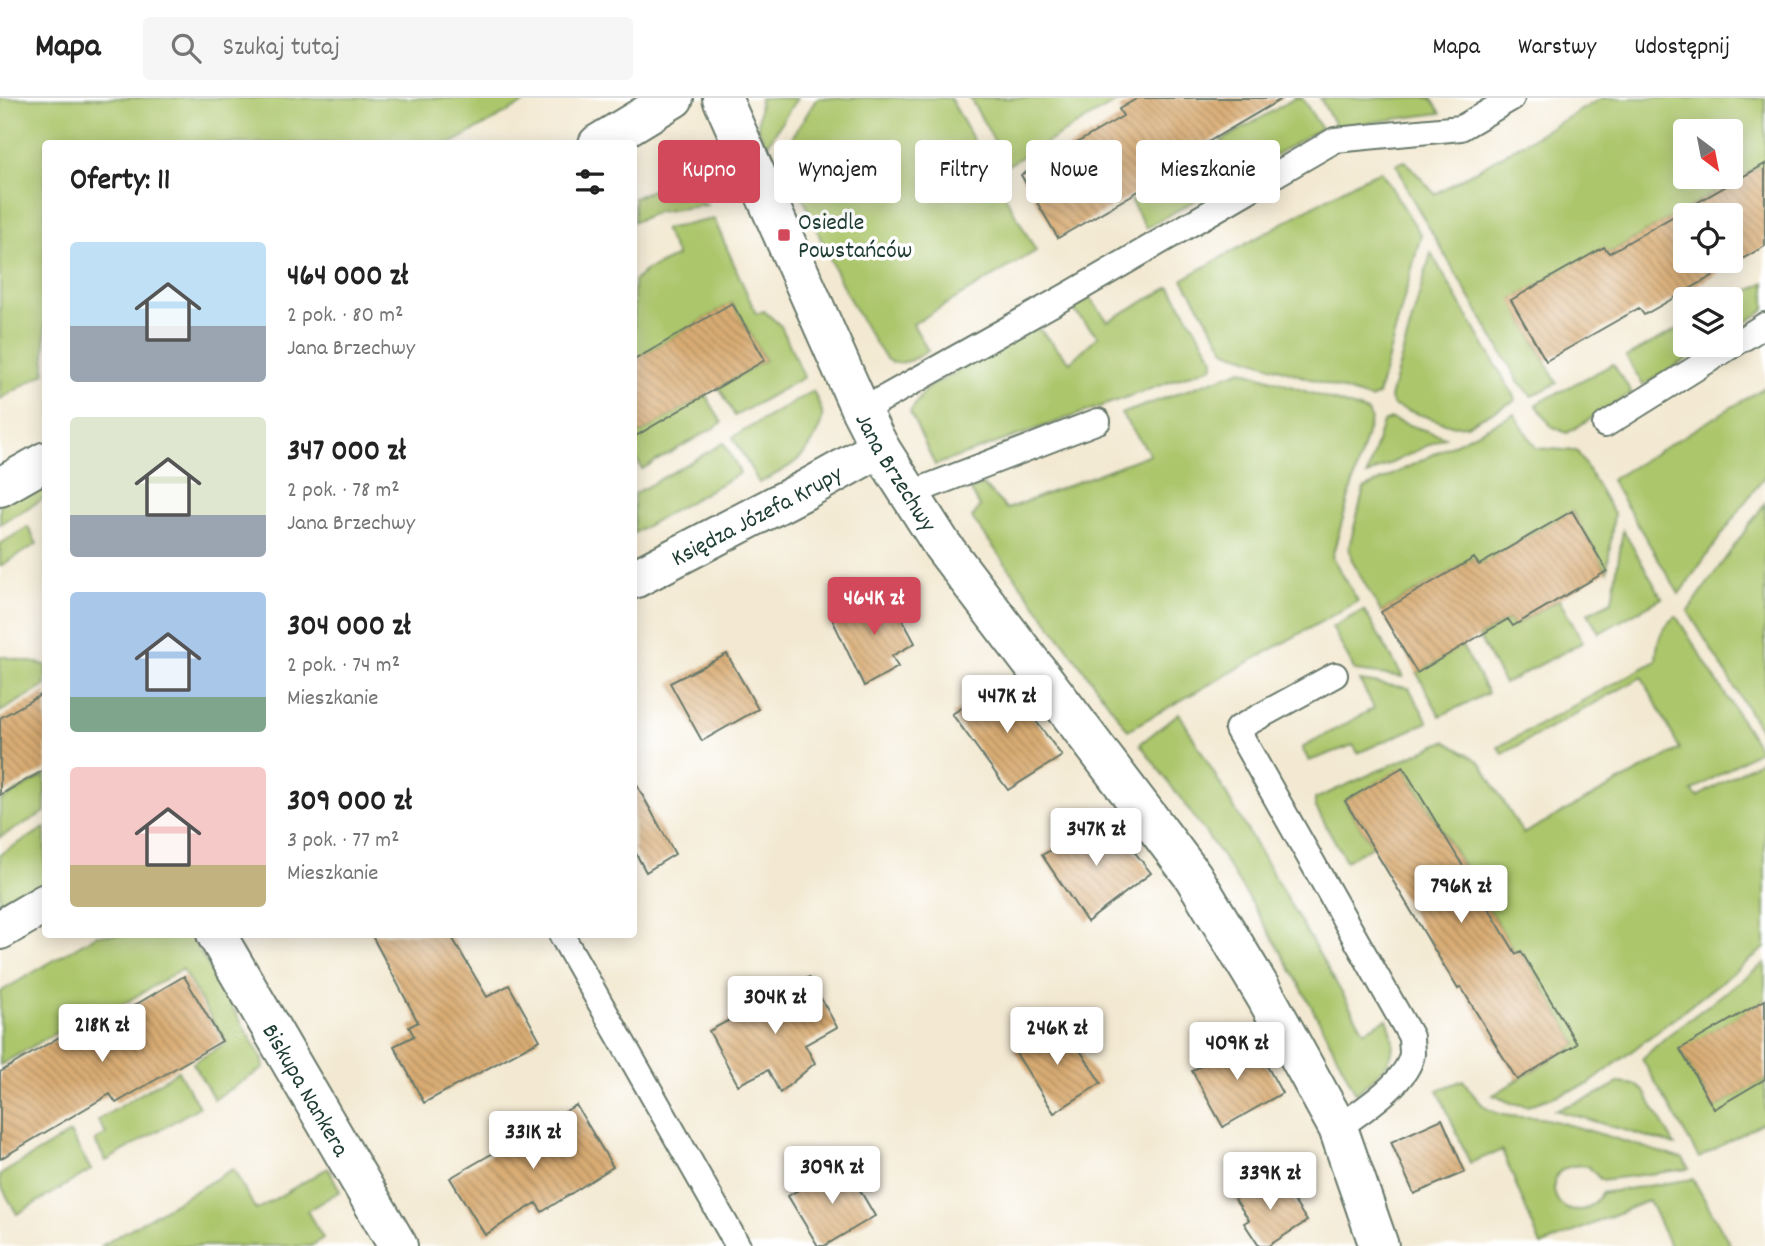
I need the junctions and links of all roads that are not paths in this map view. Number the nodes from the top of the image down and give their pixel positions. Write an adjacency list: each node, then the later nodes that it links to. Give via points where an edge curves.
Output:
1 (674, 98): 4 (street)
2 (722, 98): 6 (street, Jana Brzechwy)
3 (1512, 98): 6 (lane, via 1461,128 1335,140)
4 (604, 140)
5 (1765, 325): 8 (lane)
6 (861, 411): 9 (street, Jana Brzechwy)
7 (1098, 421): 12 (lane)
8 (1605, 425)
9 (880, 448): 12 (street, Jana Brzechwy); 13 (street, Księdza Józefa Krupy)
10 (42, 463): 11 (street)
11 (0, 488)
12 (909, 494): 19 (street, Jana Brzechwy, via 942,545 1193,876)
13 (637, 577)
14 (1335, 675): 19 (lane, via 1237,729 1410,1037 1412,1055 1402,1073 1382,1095)
15 (42, 906): 16 (street)
16 (0, 930)
17 (218, 938): 20 (street, Biskupa Nankera)
18 (563, 938): 21 (lane)
19 (1338, 1128): 22 (street, Jana Brzechwy)
20 (398, 1246)
21 (738, 1246)
22 (1379, 1246)

